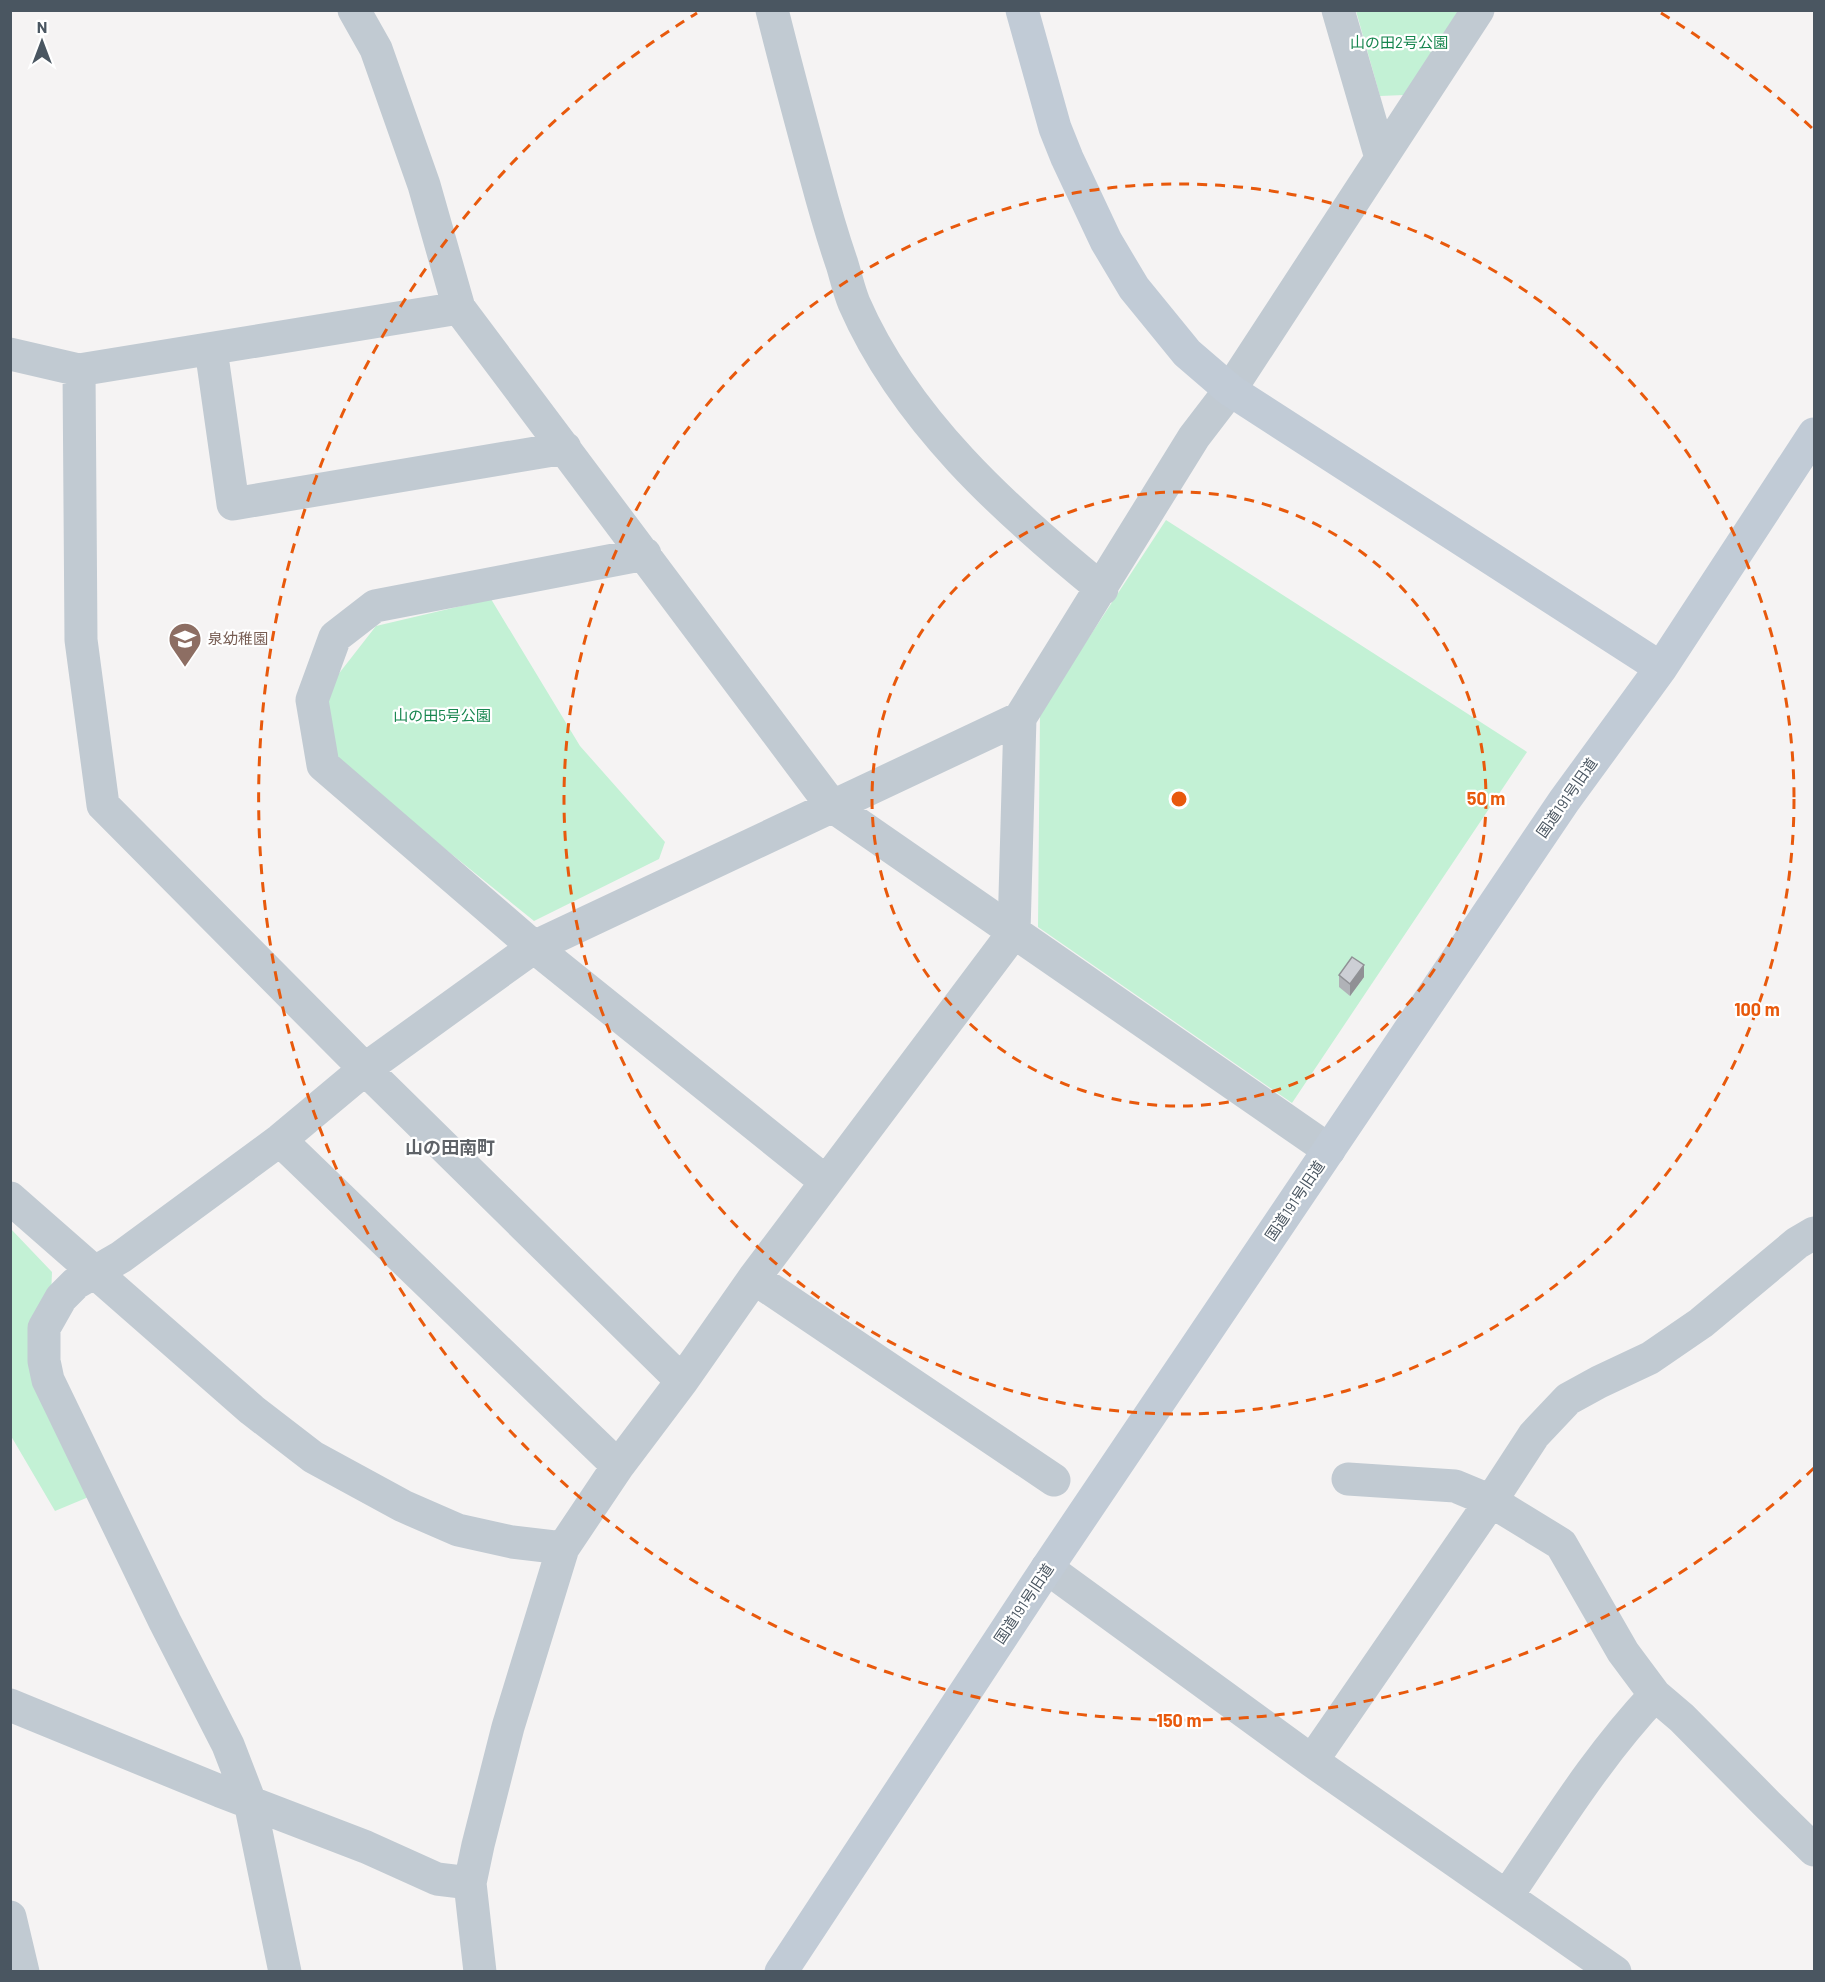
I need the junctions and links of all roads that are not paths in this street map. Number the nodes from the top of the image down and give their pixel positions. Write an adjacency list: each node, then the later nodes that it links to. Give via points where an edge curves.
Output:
1 (354, 10): 7 (street, via 376,49 424,185)
2 (772, 10): 15 (street, via 826,218 854,303 888,366 948,447 987,488)
3 (1022, 10): 11 (street, via 1055,128 1106,242 1134,288 1186,353)
4 (1338, 10): 6 (street)
5 (1478, 10): 6 (street)
6 (1381, 158): 11 (street)
7 (459, 308): 8 (street); 13 (street)
8 (211, 349): 10 (street); 13 (street, via 233,504)
9 (10, 354): 10 (street)
10 (79, 370): 21 (street, via 81,640 103,805)
11 (1230, 390): 15 (street, via 1194,437); 16 (street)
12 (1815, 434): 16 (street, 国道191号旧道)
13 (564, 448): 14 (street)
14 (645, 554): 18 (street); 20 (street, via 375,606 335,637 312,700 323,765)
15 (1102, 589): 17 (street)
16 (1661, 668): 23 (street, 国道191号旧道, via 1564,801)
17 (1020, 718): 18 (street); 19 (street)
18 (831, 806): 19 (street); 20 (street)
19 (1014, 932): 23 (street); 24 (street)
20 (534, 947): 21 (street); 24 (street)
21 (365, 1069): 22 (street); 29 (street)
22 (280, 1140): 27 (street); 30 (street)
23 (1329, 1150): 35 (street, 国道191号旧道)
24 (825, 1181): 28 (street)
25 (10, 1198): 27 (street)
26 (1815, 1233): 33 (street, via 1650,1358 1568,1399 1534,1436)
27 (96, 1272): 34 (street, via 252,1410 322,1462 403,1506 458,1530); 39 (street, via 76,1283 50,1314 43,1345 48,1380 228,1745)
28 (754, 1278): 29 (street); 32 (street)
29 (682, 1381): 30 (street)
30 (618, 1466): 34 (street)
31 (1348, 1479): 33 (street, via 1455,1486)
32 (1054, 1480)
33 (1491, 1501): 36 (street, via 1561,1544 1623,1652); 38 (street)
34 (563, 1548): 41 (street, via 508,1727)
35 (1047, 1568): 38 (street); 48 (street, 国道191号旧道)
36 (1655, 1695): 40 (street); 42 (street, via 1602,1759)
37 (10, 1705): 39 (street)
38 (1312, 1761): 42 (street)
39 (250, 1802): 41 (street, via 437,1879); 46 (street)
40 (1815, 1850)
41 (470, 1883): 47 (street)
42 (1507, 1896): 44 (street)
43 (10, 1917): 45 (street)
44 (1611, 1970)
45 (23, 1971)
46 (285, 1971)
47 (480, 1971)
48 (781, 1971)

